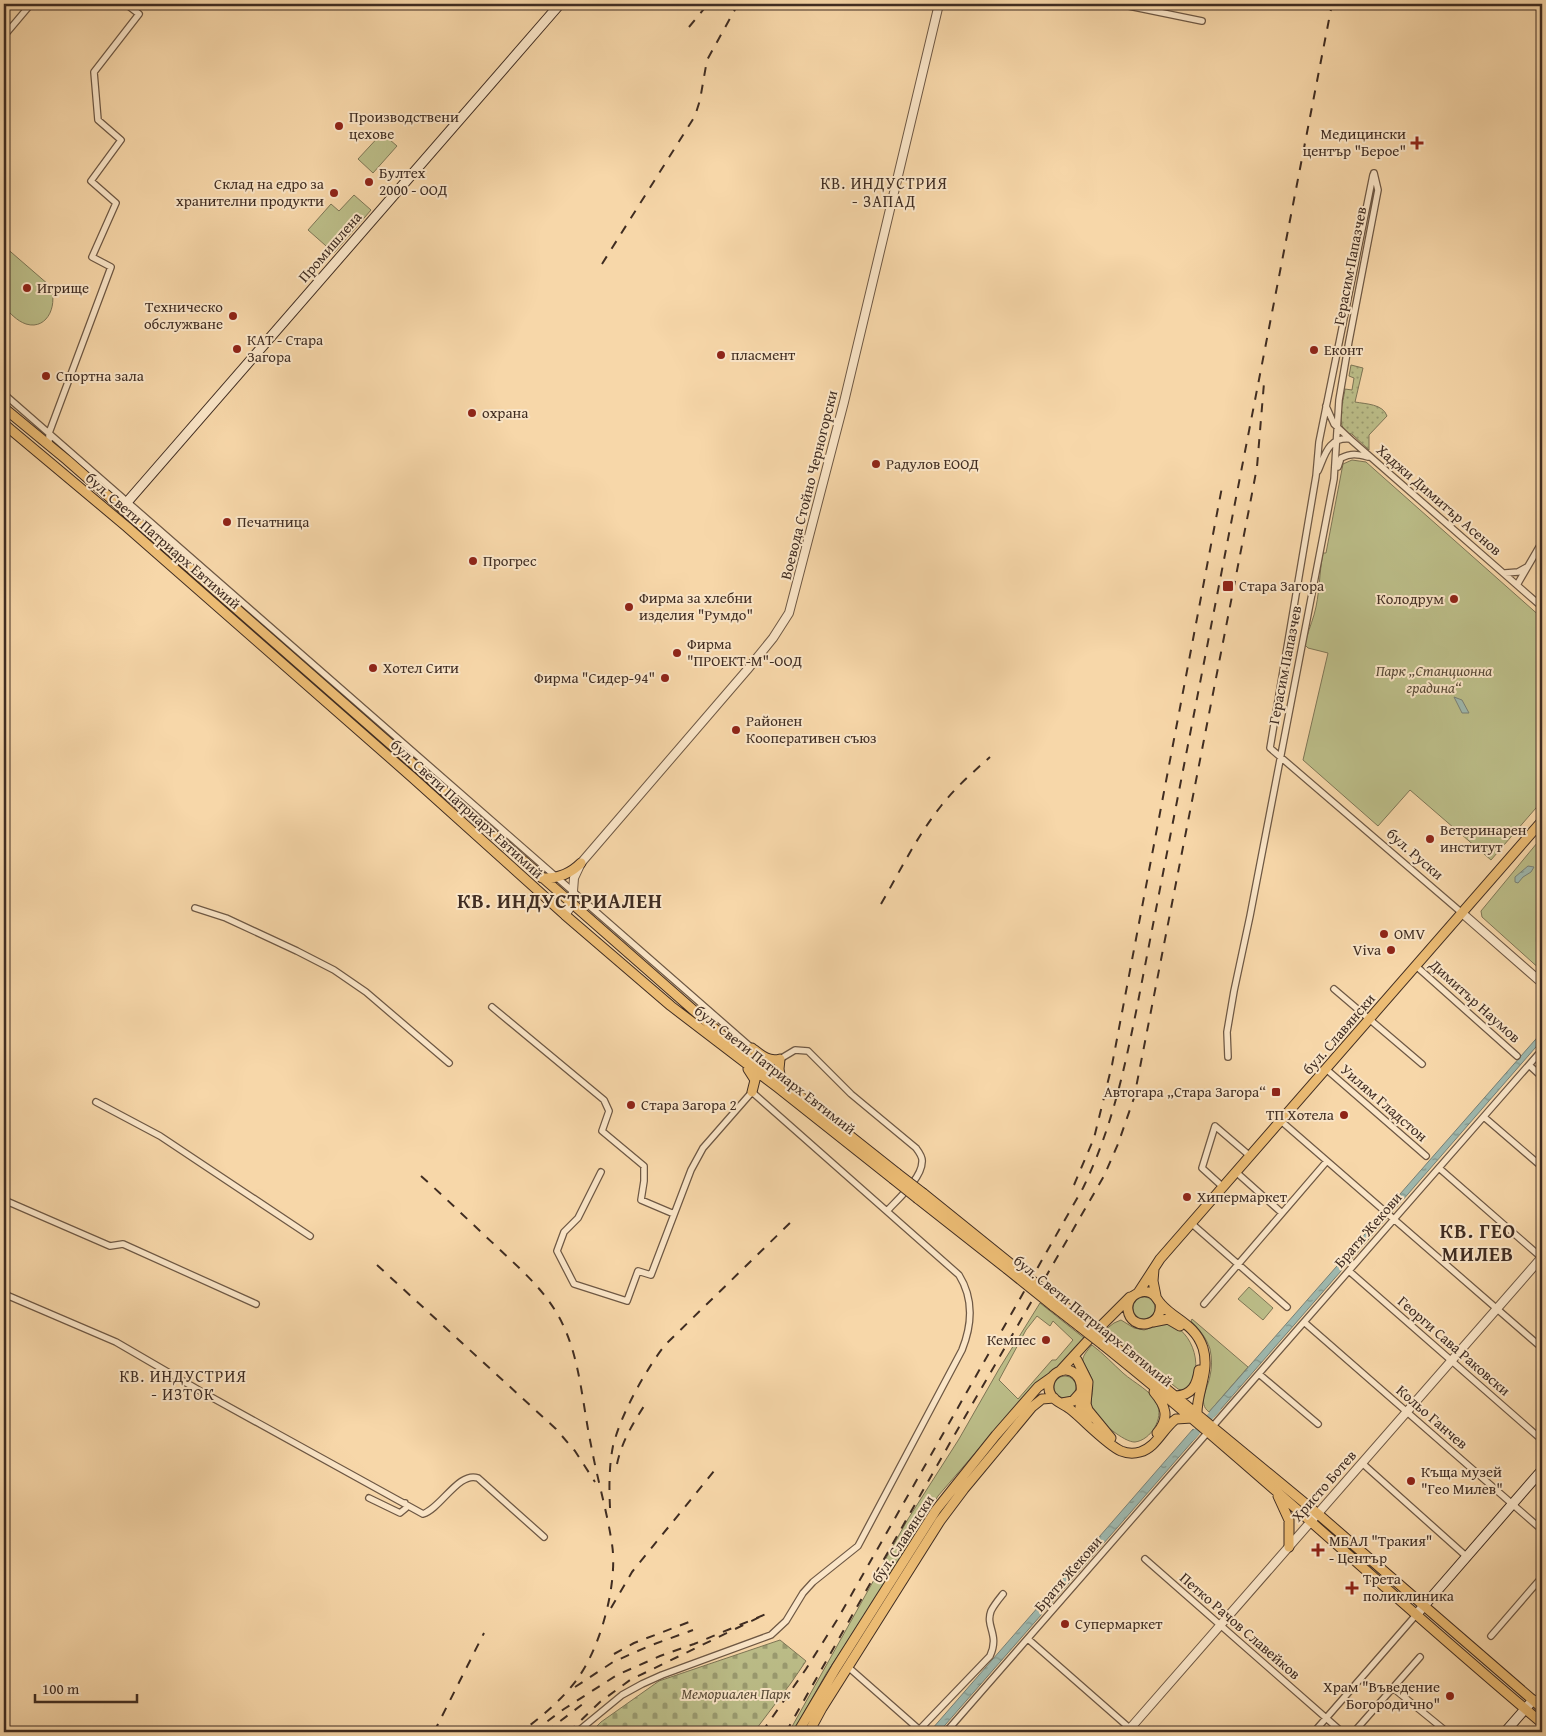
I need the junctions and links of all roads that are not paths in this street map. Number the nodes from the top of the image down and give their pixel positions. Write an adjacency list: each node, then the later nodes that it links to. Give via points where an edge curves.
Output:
1 (31, 4): 7 (street)
2 (126, 4): 15 (street, via 139,14 94,72 98,120 121,140 91,181 116,203 92,257 111,267)
3 (560, 4): 23 (main road, Промишлена)
4 (939, 4): 33 (street, Воевода Стойно Черногорски, via 842,411 789,613 747,670)
5 (1119, 4): 6 (street)
6 (1202, 21)
7 (4, 36)
8 (1339, 341): 9 (street); 9 (street, Герасим Папазчев, via 1374,173 1378,190); 11 (street, Герасим Папазчев)
9 (1349, 341): 13 (street, Герасим Папазчев)
10 (4, 394): 15 (street)
11 (1326, 406): 13 (street, Хаджи Димитър Асенов); 20 (street, Герасим Папазчев)
12 (4, 408): 18 (main road, бул. Свети Патриарх Евтимий)
13 (1338, 428): 16 (street, Хаджи Димитър Асенов); 17 (street, Герасим Папазчев)
14 (6, 429): 22 (main road, бул. Свети Патриарх Евтимий)
15 (49, 433): 18 (street); 23 (street)
16 (1350, 439): 17 (street); 19 (street, Хаджи Димитър Асенов)
17 (1337, 440): 20 (street, via 1330,446); 21 (street, Герасим Папазчев)
18 (49, 446): 23 (main road, бул. Свети Патриарх Евтимий)
19 (1372, 458): 21 (street, via 1350,454 1341,458); 27 (street, Хаджи Димитър Асенов)
20 (1316, 476): 30 (street, Герасим Папазчев)
21 (1334, 478): 31 (street, Герасим Папазчев)
22 (98, 502): 23 (main road); 24 (main road, бул. Свети Патриарх Евтимий)
23 (125, 505): 24 (main road); 34 (street); 35 (main road, бул. Свети Патриарх Евтимий)
24 (127, 527): 40 (main road, бул. Свети Патриарх Евтимий)
25 (1542, 543): 26 (street)
26 (1528, 566): 27 (street, via 1514,573); 28 (street)
27 (1503, 572): 28 (street, Хаджи Димитър Асенов)
28 (1517, 585): 29 (street, Хаджи Димитър Асенов)
29 (1542, 607)
30 (1270, 748): 31 (street, бул. Руски)
31 (1280, 756): 39 (street, бул. Руски); 50 (street, Герасим Папазчев, via 1234,991 1227,1032)
32 (1542, 821): 39 (main road, бул. Славянски)
33 (581, 863): 34 (main road, via 574,870); 36 (street, Воевода Стойно Черногорски, via 574,878)
34 (556, 877): 35 (main road); 36 (street)
35 (542, 878): 37 (main road, бул. Свети Патриарх Евтимий)
36 (574, 893): 37 (street, Воевода Стойно Черногорски); 46 (street)
37 (572, 905): 40 (street); 57 (main road, бул. Свети Патриарх Евтимий)
38 (195, 908): 52 (street, via 235,922 334,970 366,992)
39 (1462, 913): 41 (main road, бул. Славянски); 42 (street, бул. Руски)
40 (565, 915): 51 (main road, бул. Свети Патриарх Евтимий, via 671,1006)
41 (1416, 966): 45 (main road, бул. Славянски); 48 (street, Димитър Наумов)
42 (1542, 982)
43 (1334, 989): 45 (street)
44 (492, 1007): 73 (street, via 604,1100 609,1111 602,1131 644,1166 641,1200)
45 (1370, 1019): 53 (street); 55 (main road, бул. Славянски)
46 (752, 1048): 49 (main road, via 768,1059); 57 (street)
47 (1542, 1050): 54 (street, Братя Жекови)
48 (1517, 1056)
49 (780, 1058): 57 (main road); 71 (street, via 795,1050 808,1051 851,1094 916,1148 922,1162 916,1178)
50 (1228, 1058)
51 (742, 1061): 57 (main road, бул. Свети Патриарх Евтимий); 58 (main road, via 755,1080)
52 (449, 1063)
53 (1422, 1064)
54 (1529, 1065): 56 (street); 60 (street, Братя Жекови)
55 (1326, 1069): 61 (main road, бул. Славянски); 63 (street, Уилям Гладстон)
56 (1542, 1077)
57 (779, 1084): 58 (main road, via 761,1086); 92 (main road, бул. Свети Патриарх Евтимий, bridge)
58 (752, 1092): 71 (street); 73 (street, via 703,1148)
59 (96, 1102): 76 (street, via 160,1136)
60 (1484, 1117): 65 (street); 66 (street, Братя Жекови)
61 (1281, 1121): 62 (main road, бул. Славянски); 64 (street)
62 (1250, 1156): 68 (main road, бул. Славянски); 69 (street, via 1215,1126 1202,1168)
63 (1426, 1156)
64 (1327, 1161): 72 (street); 74 (street)
65 (1542, 1167)
66 (1439, 1168): 74 (street, Братя Жекови); 77 (street)
67 (601, 1172): 73 (street, via 578,1218 564,1232 557,1250 574,1284 627,1301 638,1271 651,1275)
68 (1236, 1172): 69 (main road, бул. Славянски); 72 (street)
69 (1223, 1187): 75 (main road, бул. Славянски)
70 (4, 1200): 84 (street, via 110,1246 123,1244)
71 (887, 1211): 139 (street, via 959,1275 969,1302 970,1326 962,1350 858,1546 813,1582 786,1621 771,1635 642,1684 622,1695)
72 (1282, 1213): 79 (street)
73 (674, 1214)
74 (1392, 1218): 80 (street, Братя Жекови); 87 (street)
75 (1191, 1223): 78 (main road, бул. Славянски); 79 (street)
76 (310, 1236)
77 (1542, 1258): 87 (street, Христо Ботев)
78 (1156, 1264): 82 (main road, бул. Славянски); 83 (main road, via 1153,1281)
79 (1239, 1264): 85 (street); 86 (street)
80 (1349, 1271): 91 (street, Братя Жекови); 96 (street, Георги Сава Раковски)
81 (4, 1294): 114 (street, via 116,1342)
82 (1136, 1294): 83 (main road, via 1148,1292); 88 (main road, via 1128,1305); 89 (main road, бул. Славянски)
83 (1158, 1300): 90 (main road, via 1160,1314); 105 (main road, via 1193,1331 1203,1350 1205,1371)
84 (256, 1304)
85 (1204, 1304)
86 (1287, 1307)
87 (1497, 1309): 93 (street); 96 (street, Христо Ботев)
88 (1130, 1316): 89 (main road); 90 (main road, via 1140,1324)
89 (1107, 1320): 94 (main road, бул. Славянски)
90 (1153, 1322): 102 (main road, via 1163,1319 1176,1322 1197,1350 1200,1368 1196,1384 1191,1392)
91 (1304, 1322): 98 (street, Братя Жекови); 104 (street, Кольо Ганчев)
92 (1105, 1342): 99 (main road, бул. Свети Патриарх Евтимий); 102 (main road, бул. Свети Патриарх Евтимий)
93 (1542, 1348)
94 (1080, 1350): 95 (main road, бул. Славянски); 97 (main road, бул. Славянски)
95 (1077, 1360): 100 (main road, бул. Славянски); 108 (main road, via 1088,1382 1088,1410)
96 (1452, 1360): 104 (street, Христо Ботев); 109 (street, Георги Сава Раковски)
97 (1056, 1374): 100 (main road, via 1071,1371); 103 (main road, via 1049,1387); 131 (main road, бул. Славянски, via 1035,1390 950,1492 926,1525)
98 (1259, 1374): 106 (street); 107 (street, Братя Жекови)
99 (1142, 1376): 105 (main road, бул. Свети Патриарх Евтимий); 108 (main road, via 1164,1404 1163,1424 1150,1441 1141,1446 1132,1448)
100 (1079, 1378): 101 (main road)
101 (1081, 1392): 103 (main road, via 1073,1401); 108 (main road, via 1082,1412)
102 (1176, 1396): 105 (main road, бул. Свети Патриарх Евтимий)
103 (1058, 1400): 105 (main road, via 1114,1447 1129,1453 1150,1447 1176,1419); 131 (main road, бул. Славянски, via 1042,1399 1034,1404 964,1489 929,1536)
104 (1407, 1412): 110 (street, Христо Ботев); 115 (street, Кольо Ганчев)
105 (1196, 1417): 107 (main road, бул. Свети Патриарх Евтимий)
106 (1318, 1424)
107 (1208, 1427): 112 (main road, бул. Свети Патриарх Евтимий); 116 (main road, бул. Свети Патриарх Евтимий); 129 (street, Братя Жекови)
108 (1113, 1440)
109 (1542, 1440)
110 (1362, 1464): 116 (street, Христо Ботев); 121 (street)
111 (1542, 1470): 115 (main road)
112 (1275, 1491): 117 (main road, бул. Свети Патриарх Евтимий); 120 (main road, via 1289,1520)
113 (369, 1498): 114 (street, via 400,1513 406,1508)
114 (405, 1503): 119 (street, via 423,1514 427,1513 465,1478 472,1476)
115 (1513, 1504): 118 (street, Кольо Ганчев); 121 (main road)
116 (1318, 1514): 117 (street, Христо Ботев); 125 (main road, бул. Свети Патриарх Евтимий)
117 (1311, 1522): 120 (street, Христо Ботев); 126 (main road, бул. Свети Патриарх Евтимий)
118 (1542, 1530)
119 (544, 1537)
120 (1289, 1547): 127 (street, Христо Ботев)
121 (1467, 1557): 125 (main road)
122 (1145, 1559): 127 (street, Петко Рачов Славейков)
123 (1542, 1577): 128 (street)
124 (1003, 1594): 137 (street, via 991,1610 994,1646 990,1656)
125 (1425, 1605): 126 (main road); 133 (main road, бул. Свети Патриарх Евтимий)
126 (1416, 1615): 134 (main road, бул. Свети Патриарх Евтимий); 135 (street)
127 (1220, 1626): 135 (street, Петко Рачов Славейков); 138 (street, Христо Ботев)
128 (1491, 1636)
129 (1028, 1639): 138 (street); 142 (street, Братя Жекови)
130 (1420, 1657): 132 (street)
131 (845, 1664): 137 (street); 140 (main road, бул. Славянски); 141 (main road, бул. Славянски)
132 (1393, 1688): 145 (street); 146 (street)
133 (1538, 1704): 134 (main road)
134 (1527, 1711): 136 (main road, бул. Свети Патриарх Евтимий); 147 (main road); 148 (main road)
135 (1326, 1719): 143 (street); 144 (street, Петко Рачов Славейков)
136 (1542, 1723)
137 (920, 1731)
138 (1131, 1731)
139 (578, 1732)
140 (798, 1732)
141 (809, 1732)
142 (946, 1732)
143 (1314, 1732)
144 (1342, 1732)
145 (1354, 1732)
146 (1447, 1732)
147 (1505, 1732)
148 (1512, 1732)

